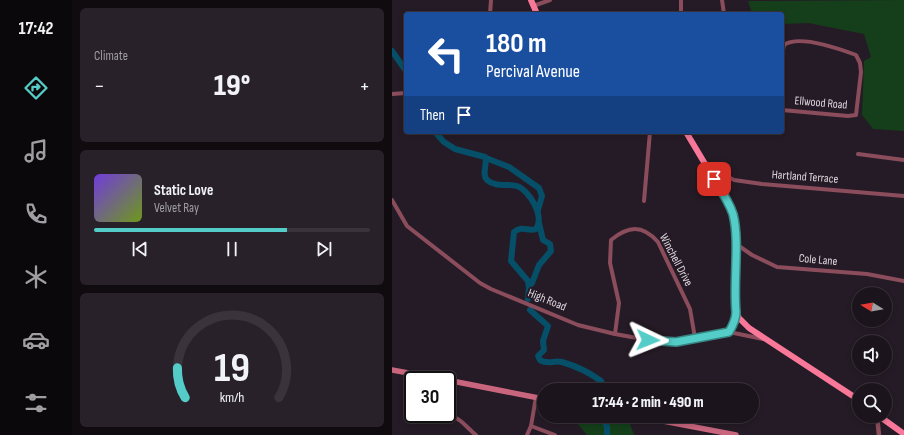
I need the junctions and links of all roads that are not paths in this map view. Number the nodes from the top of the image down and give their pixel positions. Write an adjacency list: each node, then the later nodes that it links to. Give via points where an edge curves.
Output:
1 (491, 0): 6 (street)
2 (550, 0): 5 (street)
3 (681, 0): 7 (street)
4 (722, 0): 8 (street)
5 (532, 3)
6 (490, 12)
7 (681, 12)
8 (724, 12)
9 (784, 45): 12 (street, Ellwood Road, via 793,41 824,45 856,55 861,72 856,115)
10 (404, 93): 11 (street)
11 (392, 94)
12 (784, 110)
13 (650, 134): 20 (street)
14 (687, 134): 17 (main road)
15 (858, 154): 16 (street)
16 (904, 160)
17 (707, 166): 18 (street, Hartland Terrace, via 734,180); 21 (main road, via 732,213)
18 (904, 196)
19 (392, 200): 25 (street, High Road, via 407,226 480,284 578,325)
20 (644, 201)
21 (736, 244): 22 (street, Cole Lane, via 777,267 867,274); 23 (main road)
22 (904, 281)
23 (736, 313): 24 (street); 27 (main road, via 743,324)
24 (729, 332): 26 (street, High Road); 27 (street, High Road)
25 (615, 334): 26 (street, High Road, via 676,342); 26 (street, Winchell Drive, via 619,303 610,263 611,240 622,231 631,229 642,230 658,242 690,309)
26 (695, 338)
27 (765, 339): 31 (main road, High Road)
28 (392, 370): 29 (main road)
29 (404, 372)
30 (456, 382): 32 (main road)
31 (852, 395)
32 (536, 397): 37 (street)
33 (456, 418): 39 (street)
34 (673, 423): 42 (main road)
35 (878, 423): 43 (street)
36 (888, 423): 38 (main road)
37 (531, 426): 40 (street); 41 (street)
38 (904, 434)
39 (476, 435)
40 (527, 435)
41 (555, 435)
42 (736, 435)
43 (879, 435)

